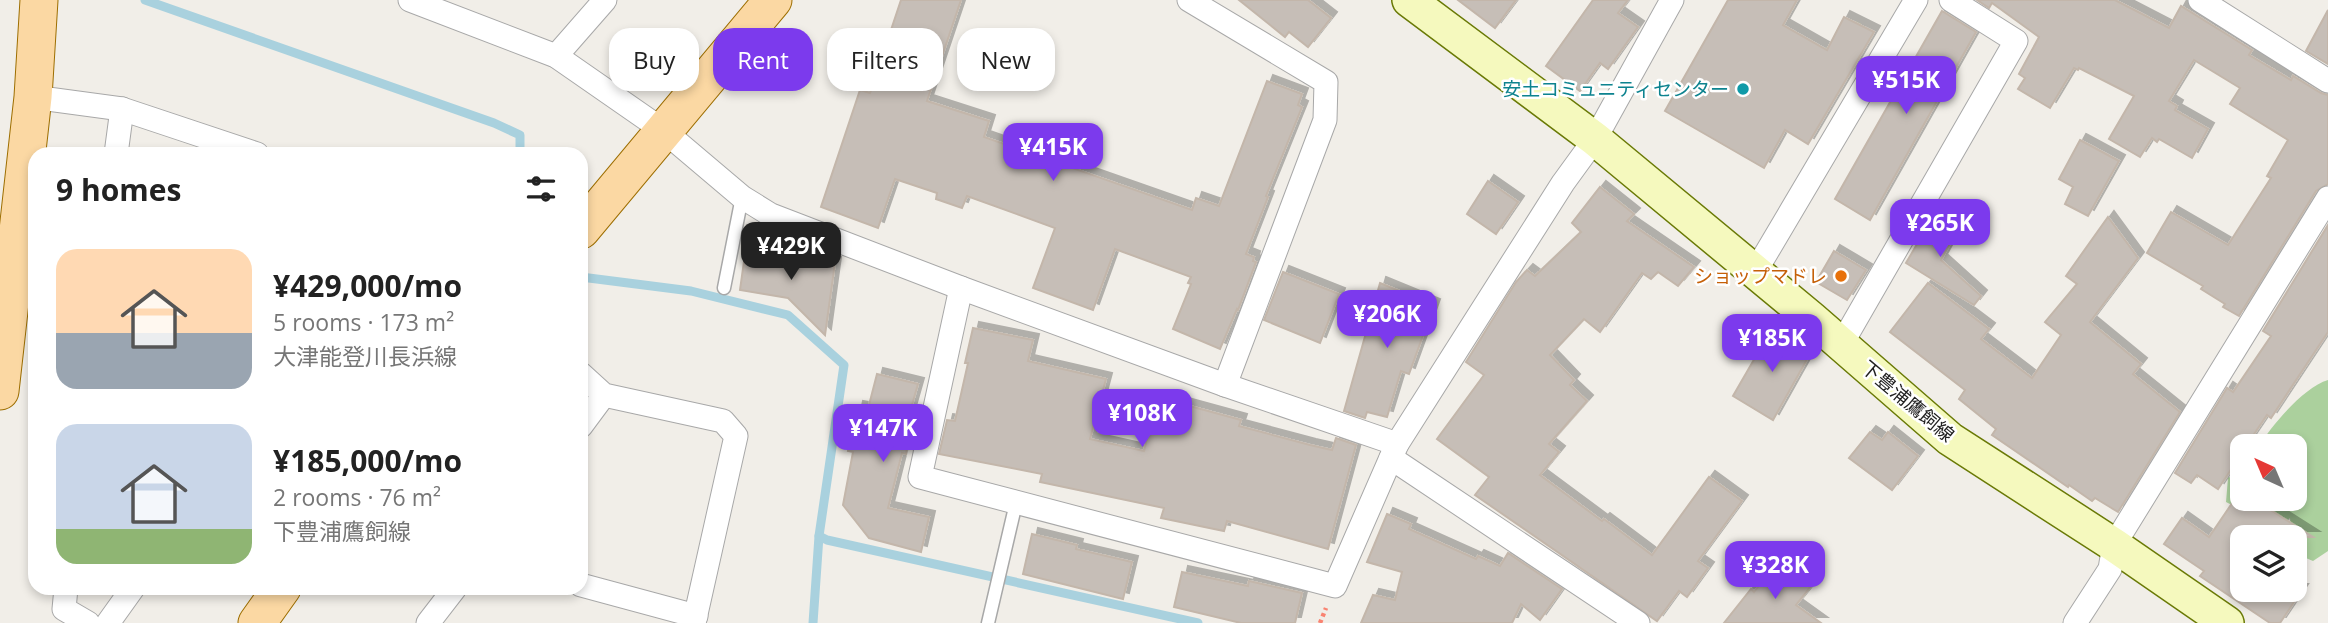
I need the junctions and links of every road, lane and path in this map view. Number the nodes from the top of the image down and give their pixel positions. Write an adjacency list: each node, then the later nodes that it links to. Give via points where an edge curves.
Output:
1 (39, 0): 13 (main road)
2 (605, 0): 11 (street)
3 (773, 0): 15 (main road)
4 (1189, 0): 27 (street, via 1326,82 1325,120)
5 (1409, 0): 16 (main road, 下豊浦鷹飼線)
6 (1672, 0): 16 (street)
7 (1916, 0): 22 (street)
8 (1951, 0): 25 (street, via 2016,41)
9 (2200, 0): 12 (street)
10 (417, 1): 11 (street)
11 (556, 56): 15 (street)
12 (2328, 81)
13 (33, 97): 14 (street); 28 (main road)
14 (122, 109): 17 (street); 18 (street)
15 (664, 131): 19 (street); 21 (main road)
16 (1595, 139): 22 (main road, 下豊浦鷹飼線); 31 (street)
17 (117, 147)
18 (236, 147)
19 (742, 197): 23 (lane); 24 (street, via 771,215)
20 (2328, 198): 33 (street)
21 (588, 222)
22 (1755, 272): 25 (main road, 下豊浦鷹飼線)
23 (724, 288)
24 (961, 288): 27 (street); 32 (street, via 920,477)
25 (1841, 345): 33 (main road, 下豊浦鷹飼線, via 1950,439)
26 (588, 380): 29 (street)
27 (1225, 385): 31 (street, via 1362,434)
28 (0, 391)
29 (604, 395): 30 (street); 39 (street, via 723,421 736,436)
30 (588, 417)
31 (1394, 451): 32 (street, via 1335,586); 45 (street)
32 (1016, 503): 44 (lane)
33 (2114, 545): 46 (street, via 2109,569); 47 (main road, 下豊浦鷹飼線)
34 (588, 588): 39 (street)
35 (65, 595): 40 (street, via 64,609)
36 (128, 595): 41 (street)
37 (277, 595): 42 (main road)
38 (450, 595): 43 (street)
39 (695, 619)
40 (88, 623)
41 (108, 623)
42 (257, 623)
43 (428, 623)
44 (988, 623)
45 (1638, 623)
46 (2076, 623)
47 (2227, 623)

